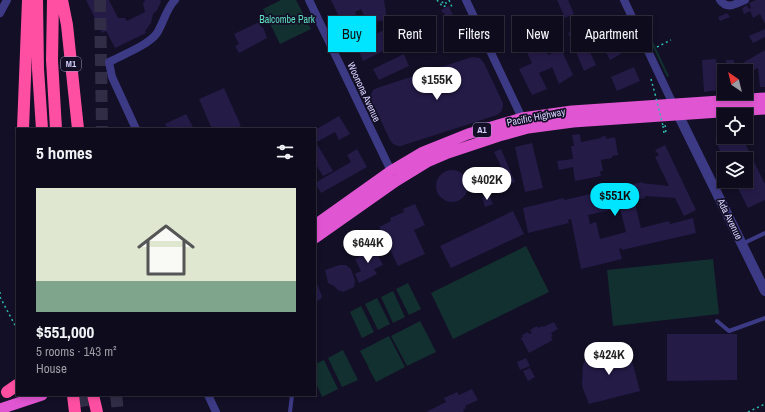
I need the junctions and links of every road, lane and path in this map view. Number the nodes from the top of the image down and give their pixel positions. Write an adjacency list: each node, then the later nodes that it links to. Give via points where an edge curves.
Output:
1 (7, 0): 17 (street)
2 (28, 0): 27 (highway)
3 (37, 0): 28 (highway)
4 (53, 0): 29 (highway, M1, via 52,60)
5 (62, 0): 30 (highway, M1)
6 (175, 0): 31 (street, via 151,40 109,62 112,77)
7 (309, 0): 32 (street, Woonona Avenue)
8 (437, 0): 14 (path)
9 (449, 0): 15 (path); 16 (path)
10 (466, 0): 25 (street)
11 (624, 0): 22 (street)
12 (720, 0): 13 (street, via 731,6)
13 (745, 0)
14 (442, 2): 15 (path); 15 (path, via 442,7 447,5)
15 (446, 3)
16 (452, 7)
17 (0, 13)
18 (670, 40): 19 (path)
19 (657, 47)
20 (651, 79): 26 (path, bridge, via 666,133)
21 (765, 98): 22 (highway, Pacific Highway / A1)
22 (673, 104): 24 (street, Ada Avenue); 25 (highway, Pacific Highway / A1, via 550,113)
23 (765, 109): 24 (highway, Pacific Highway / A1)
24 (679, 115): 35 (highway, Pacific Highway / A1, via 552,124 499,136 448,153 427,162 396,181); 36 (street, Ada Avenue)
25 (522, 118): 32 (highway, Pacific Highway / A1, via 444,143)
26 (665, 126)
27 (23, 128)
28 (42, 128)
29 (56, 128)
30 (78, 128)
31 (136, 128)
32 (390, 171): 33 (highway, Pacific Highway / A1)
33 (316, 224)
34 (765, 233): 36 (lane)
35 (316, 237)
36 (742, 244): 37 (street, Ada Avenue)
37 (765, 291)
38 (0, 292): 41 (path, via 0,297)
39 (765, 318): 40 (lane, via 729,331)
40 (717, 321)
41 (16, 327)
42 (40, 396): 48 (highway)
43 (73, 396): 50 (highway)
44 (93, 396): 51 (highway)
45 (208, 396): 52 (street)
46 (292, 396): 53 (lane)
47 (765, 404): 54 (path)
48 (15, 408): 49 (highway)
49 (0, 409)
50 (76, 412)
51 (97, 412)
52 (216, 412)
53 (290, 412)
54 (748, 412)

